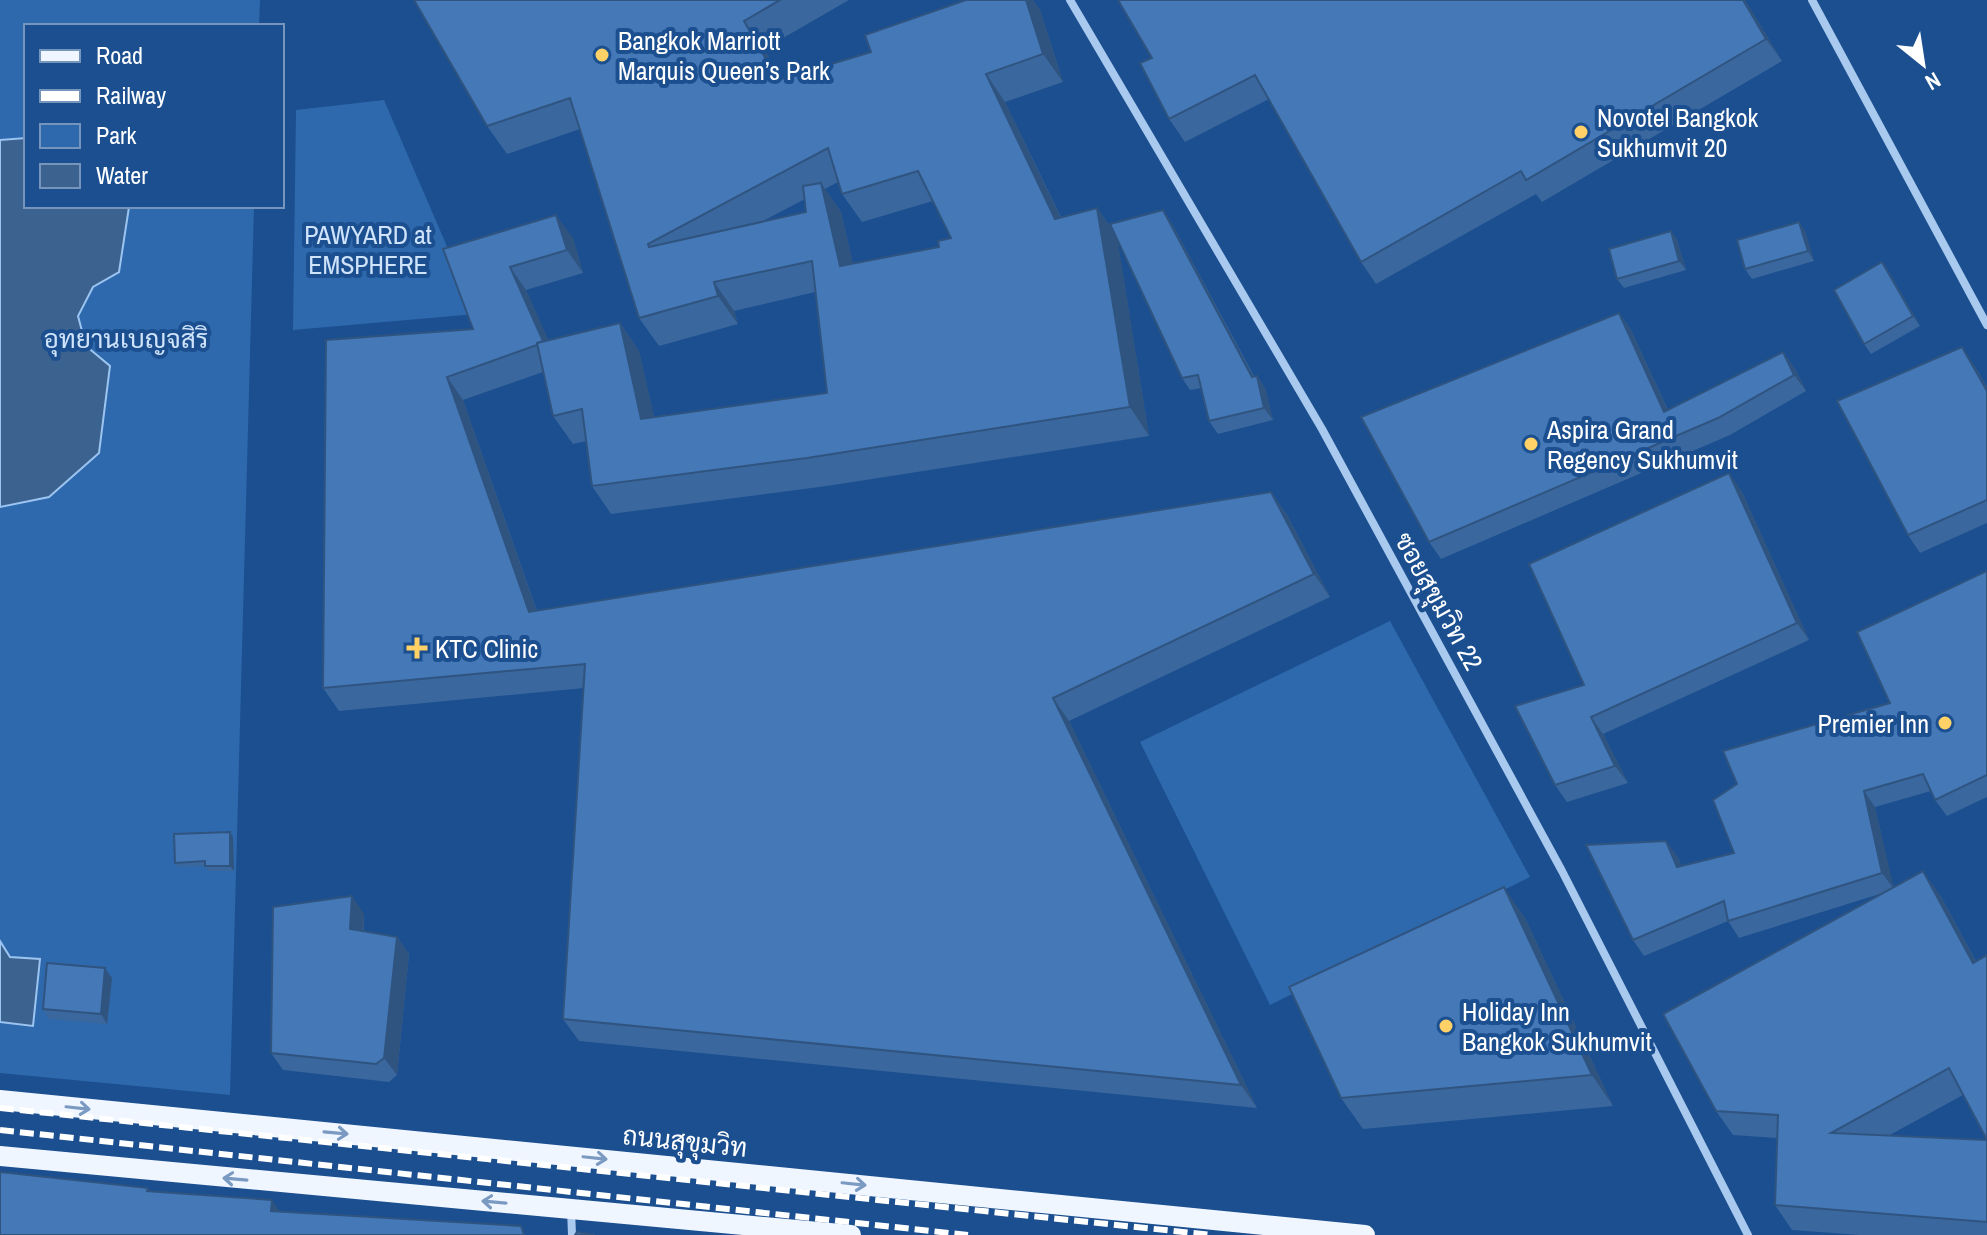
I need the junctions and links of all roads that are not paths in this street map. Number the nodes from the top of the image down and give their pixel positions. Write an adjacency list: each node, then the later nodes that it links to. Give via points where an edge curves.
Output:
1 (1070, 0): 11 (street, ซอยสุขุมวิท 22, via 1322,429 1570,885)
2 (1812, 0): 3 (street)
3 (1987, 325)
4 (0, 1100): 7 (main road, ถนนสุขุมวิท, one-way to 7)
5 (0, 1156): 6 (main road, one-way to 5)
6 (571, 1209): 8 (street); 9 (main road)
7 (1234, 1228): 10 (main road, ถนนสุขุมวิท)
8 (572, 1235)
9 (851, 1235)
10 (1365, 1235)
11 (1748, 1235)

